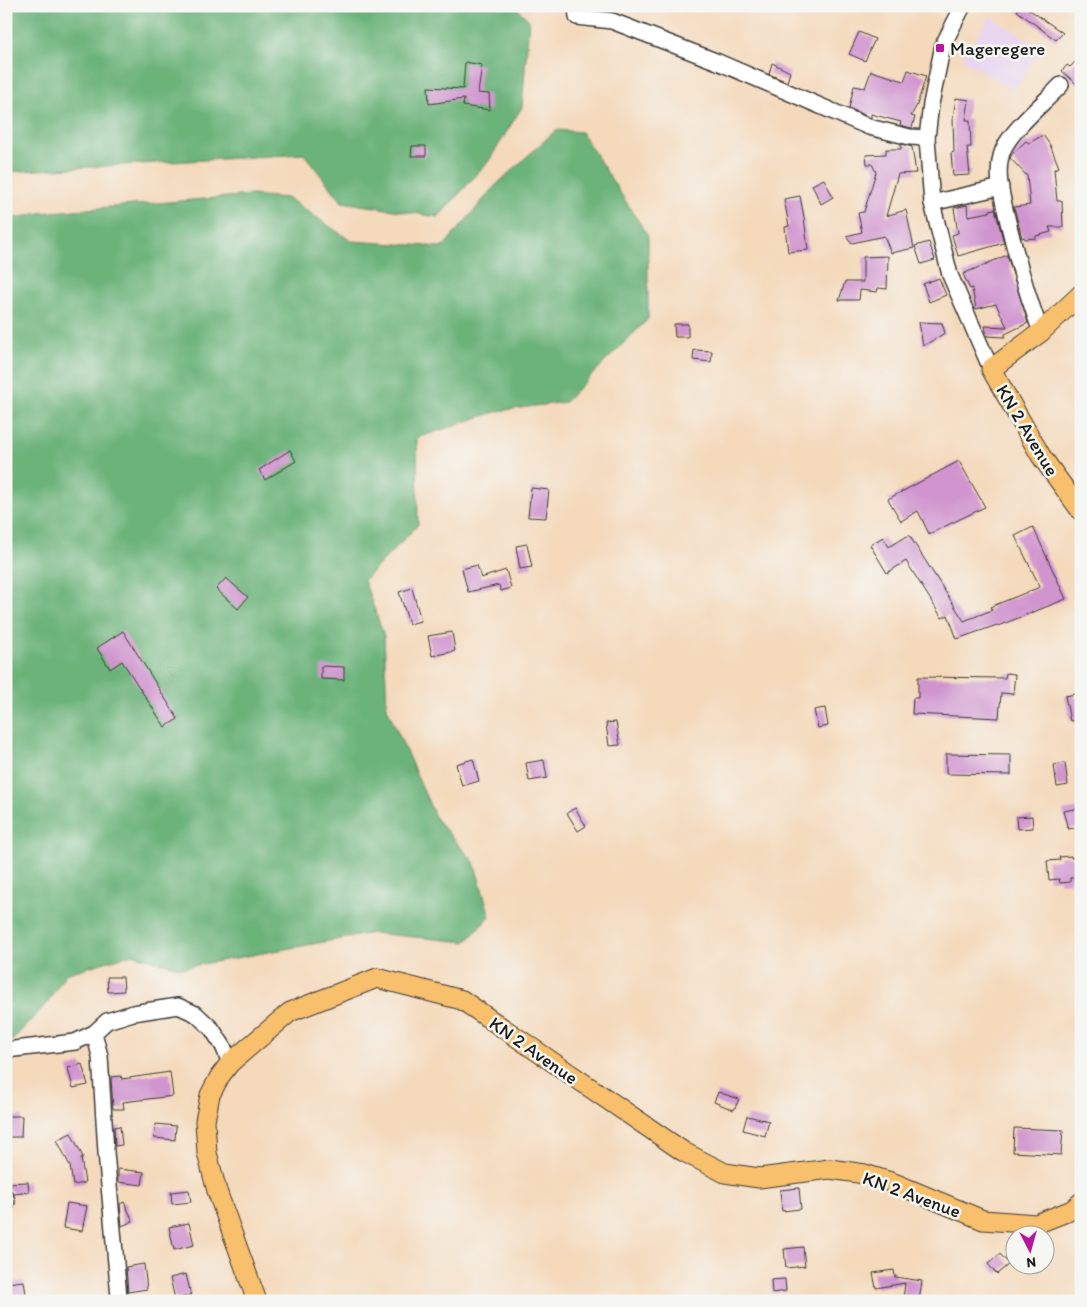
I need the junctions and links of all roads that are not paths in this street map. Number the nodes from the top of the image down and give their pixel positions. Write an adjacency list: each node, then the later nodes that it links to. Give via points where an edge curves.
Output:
1 (576, 6): 4 (street, via 577,17 612,21 718,62 869,127)
2 (960, 8): 4 (street, via 942,45)
3 (1061, 85): 5 (street, via 1012,135 999,163)
4 (928, 138): 6 (street)
5 (1001, 187): 6 (street); 8 (street, via 1019,267)
6 (932, 203): 9 (street, via 950,275)
7 (1081, 294): 8 (main road, KN 2 Avenue)
8 (1041, 332): 9 (main road, KN 2 Avenue)
9 (991, 369): 10 (main road, KN 2 Avenue, via 1041,456)
10 (1081, 511)
11 (94, 1033): 12 (street, via 75,1042); 13 (street, via 107,1021 133,1012 178,1006 196,1014 212,1030); 15 (street, via 100,1056)
12 (6, 1050)
13 (230, 1063): 14 (main road, KN 2 Avenue, via 290,1012 377,978 462,1000 684,1152 725,1173 759,1178 830,1169 865,1174 983,1220 1036,1224 1072,1210); 16 (main road, KN 2 Avenue, via 210,1095 205,1121 208,1153 217,1190)
14 (1081, 1202)
15 (119, 1297)
16 (256, 1301)

